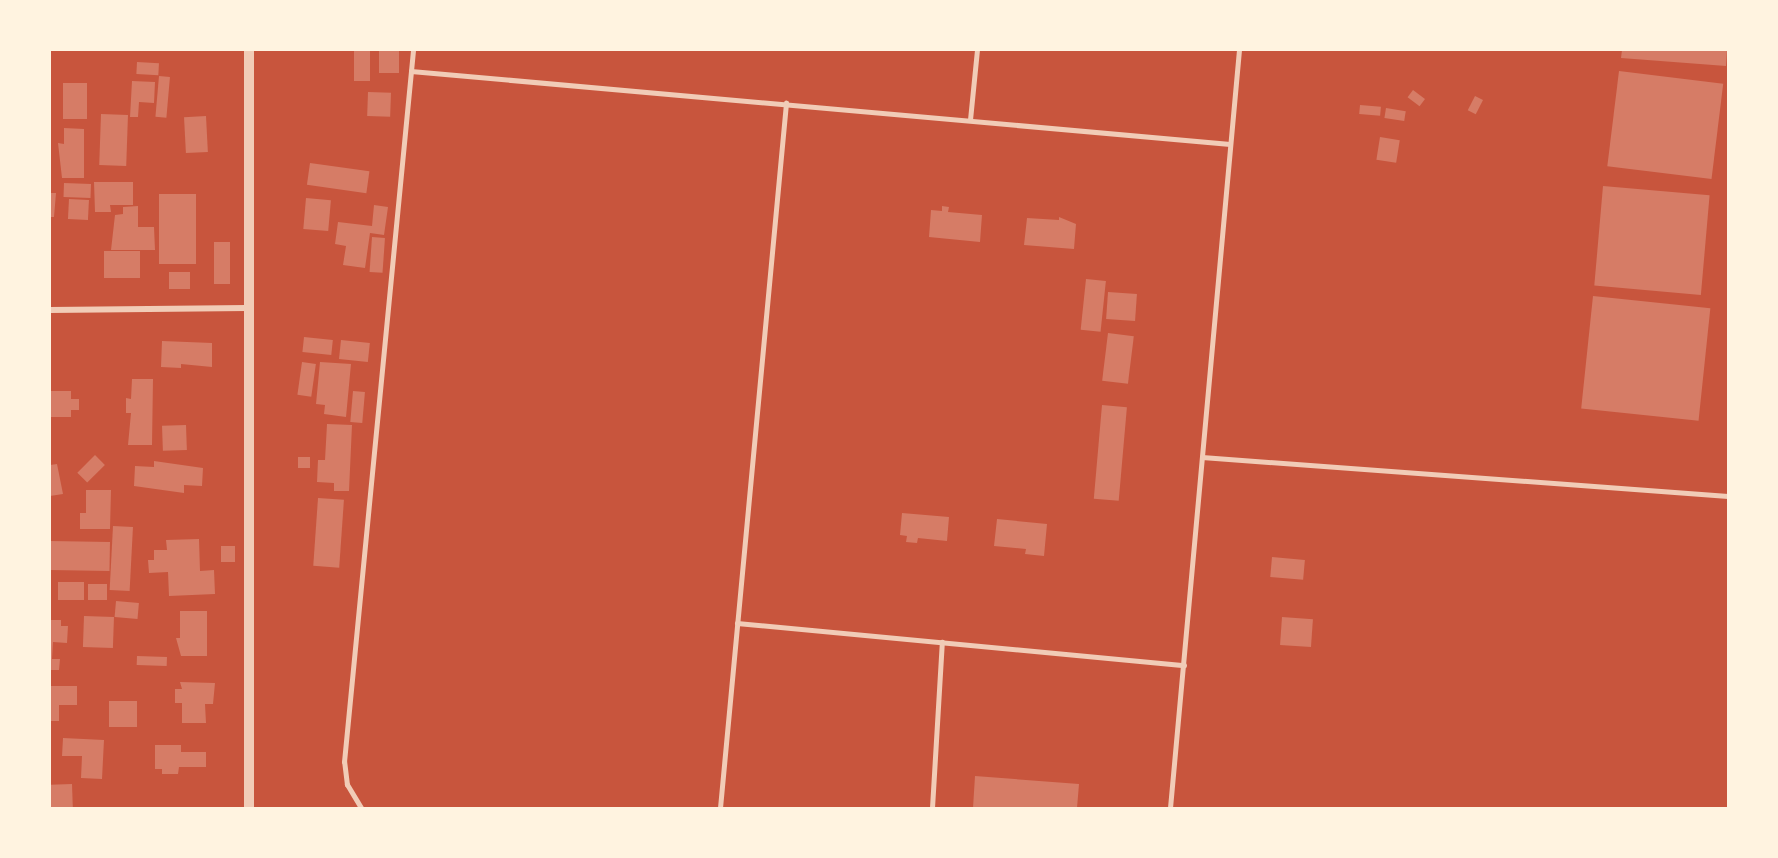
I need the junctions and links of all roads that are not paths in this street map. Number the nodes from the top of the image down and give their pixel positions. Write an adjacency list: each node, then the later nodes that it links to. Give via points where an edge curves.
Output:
1 (249, 50): 9 (street)
2 (414, 50): 5 (lane)
3 (977, 50): 7 (lane)
4 (1239, 50): 8 (lane)
5 (411, 71): 6 (lane); 17 (lane, via 344,762 347,785)
6 (786, 103): 7 (lane); 13 (lane)
7 (970, 120): 8 (lane)
8 (1230, 144): 11 (lane)
9 (247, 308): 10 (street); 16 (street)
10 (50, 310)
11 (1202, 457): 12 (lane); 15 (lane)
12 (1728, 496)
13 (737, 623): 14 (lane); 18 (lane)
14 (942, 642): 15 (lane); 19 (lane)
15 (1184, 665): 20 (lane)
16 (249, 808)
17 (361, 808)
18 (720, 808)
19 (932, 808)
20 (1170, 808)

